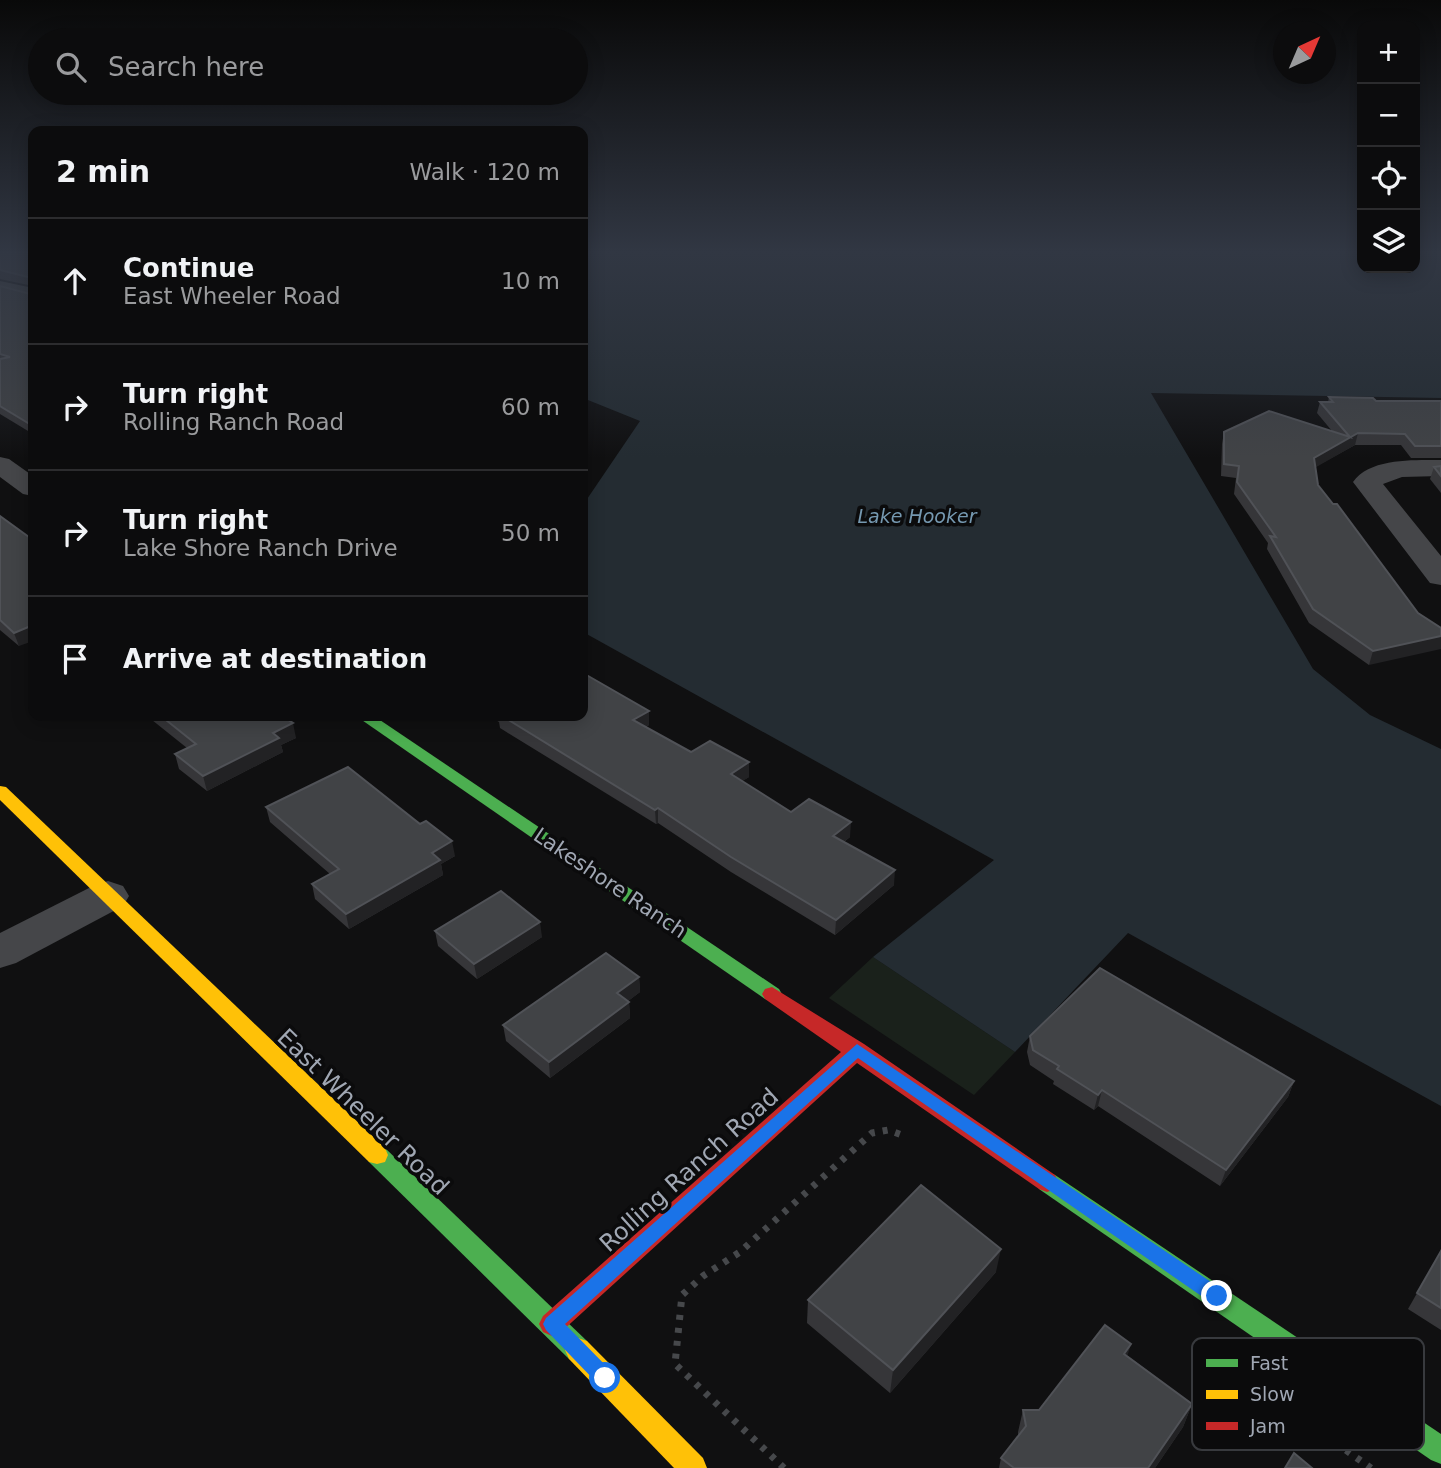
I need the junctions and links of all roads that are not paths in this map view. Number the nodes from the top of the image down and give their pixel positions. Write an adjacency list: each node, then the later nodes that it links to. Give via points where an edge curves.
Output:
1 (0, 466): 3 (street)
2 (1441, 468): 4 (street, via 1382,472 1367,482)
3 (28, 485)
4 (1441, 576)
5 (370, 721): 9 (street, Lakeshore Ranch)
6 (0, 791): 7 (street, East Wheeler Road)
7 (108, 896): 8 (street); 10 (street, East Wheeler Road)
8 (0, 952)
9 (857, 1050): 10 (street, Rolling Ranch Road); 11 (street, Lakeshore Ranch)
10 (552, 1324): 14 (street, East Wheeler Road)
11 (1277, 1338)
12 (1424, 1438): 13 (street, Lakeshore Ranch)
13 (1441, 1450)
14 (693, 1468)

